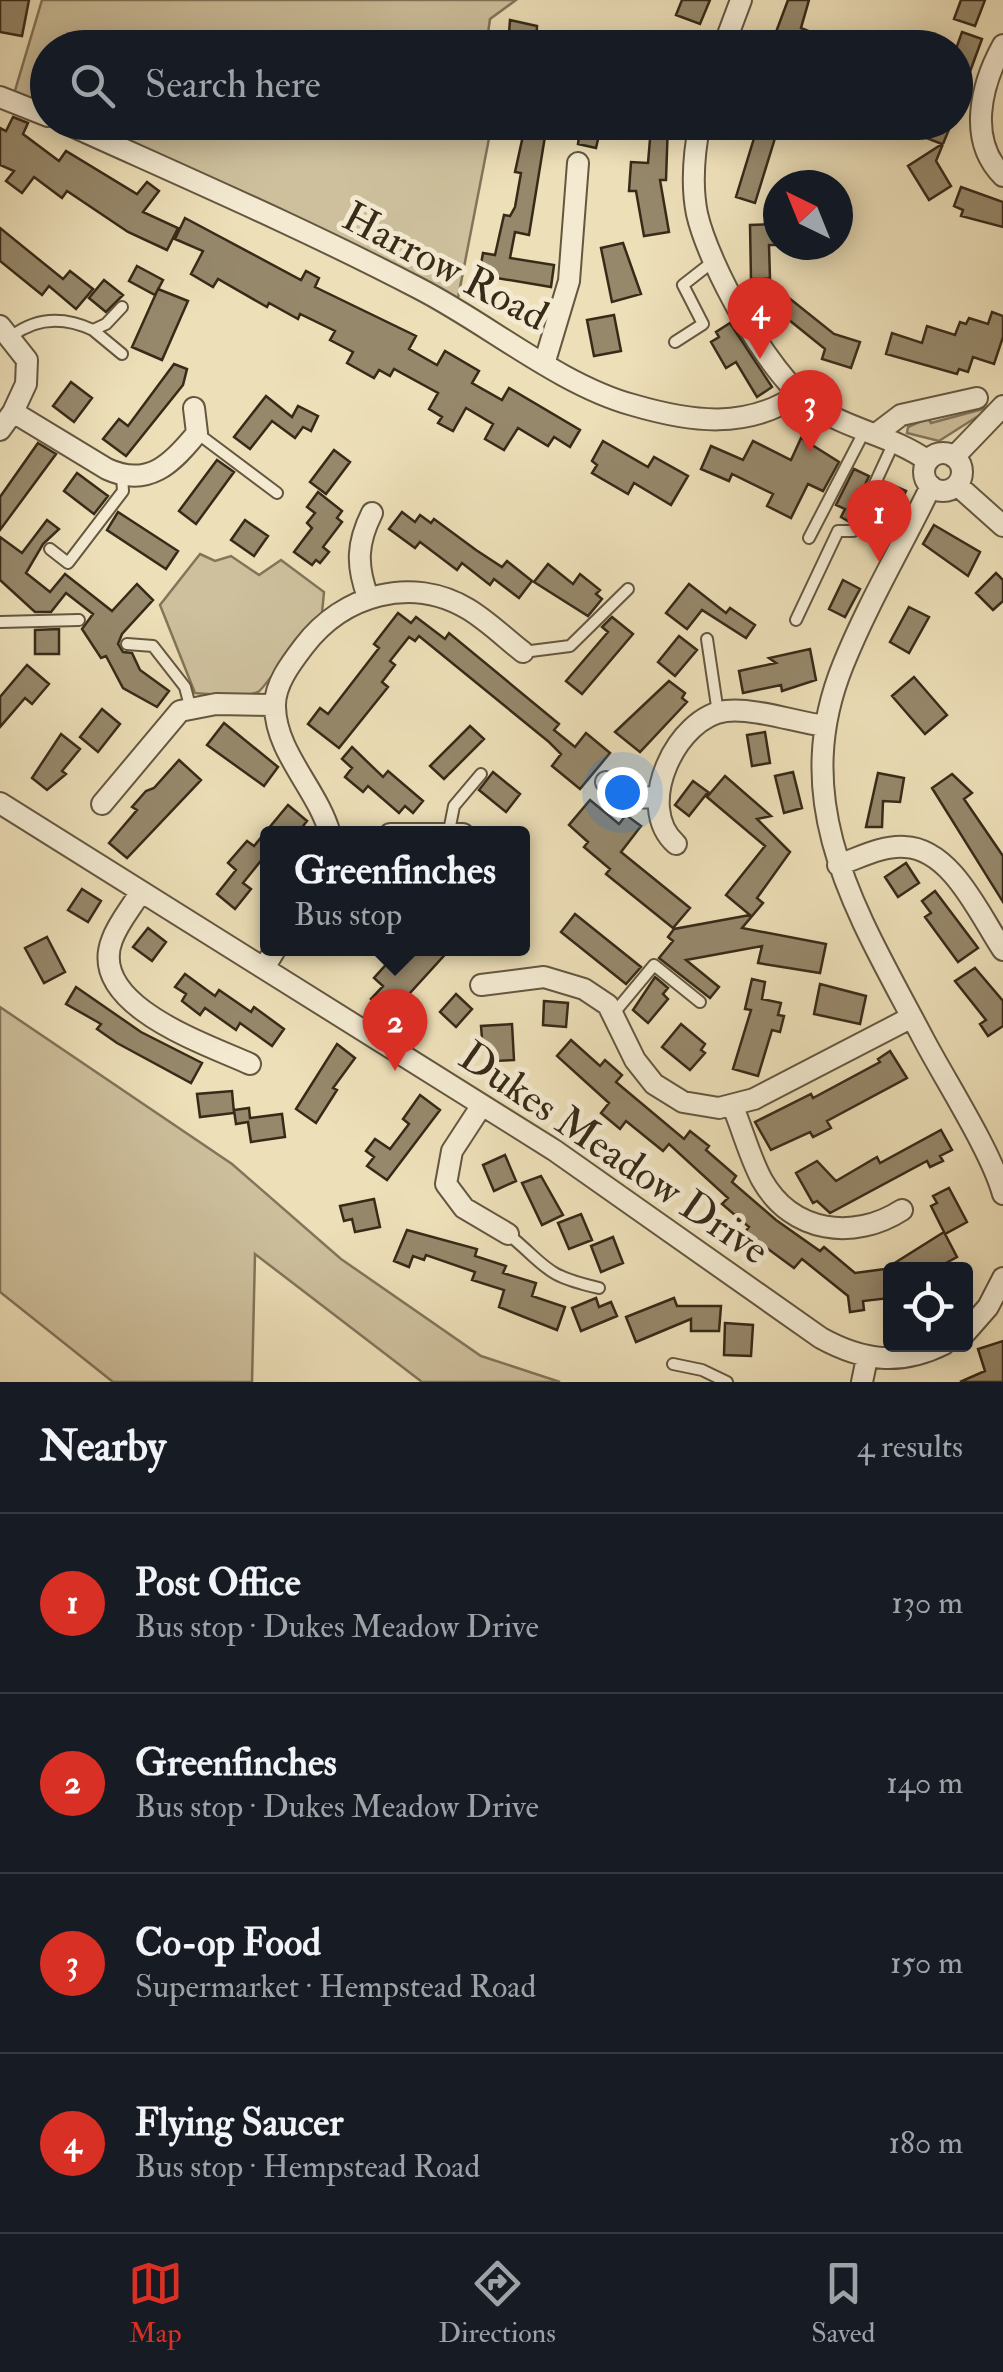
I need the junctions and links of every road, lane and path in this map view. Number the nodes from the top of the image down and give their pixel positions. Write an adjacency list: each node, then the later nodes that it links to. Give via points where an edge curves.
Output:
1 (741, 0): 2 (street)
2 (730, 30)
3 (1003, 45): 9 (street, via 980,112 990,159)
4 (0, 97): 5 (street)
5 (30, 109)
6 (101, 140): 16 (street, Harrow Road, via 422,290)
7 (699, 140): 10 (street, via 695,200)
8 (578, 163): 16 (street, via 569,281)
9 (1003, 176)
10 (715, 260): 14 (lane, via 682,285 704,324); 17 (street)
11 (122, 307): 12 (lane)
12 (92, 330): 13 (lane, via 66,319); 15 (lane)
13 (6, 331): 21 (street, via 27,360)
14 (675, 342)
15 (122, 354)
16 (545, 361): 17 (street, Harrow Road, via 630,405 713,421 754,417)
17 (799, 394): 24 (street, via 828,416)
18 (977, 398): 24 (street, via 900,415)
19 (1003, 406): 25 (street)
20 (194, 408): 23 (street)
21 (13, 412): 22 (street); 27 (street)
22 (0, 430)
23 (197, 432): 27 (street, via 167,467); 30 (lane)
24 (878, 435): 26 (street); 33 (lane); 38 (lane, via 853,532 838,531)
25 (954, 457): 26 (street); 28 (street, via 962,473)
26 (928, 461): 29 (street)
27 (122, 476): 34 (lane, via 123,492 68,563)
28 (957, 485): 29 (street, via 947,491); 32 (street)
29 (930, 486): 46 (street, via 848,656)
30 (276, 492)
31 (372, 513): 36 (street, via 359,543)
32 (1003, 526)
33 (809, 538)
34 (50, 548)
35 (628, 589): 42 (lane, via 570,646)
36 (368, 597): 42 (street, via 438,596 470,610); 44 (street, via 310,638 285,673)
37 (78, 620): 39 (lane)
38 (796, 620)
39 (0, 622)
40 (706, 640): 45 (lane)
41 (127, 644): 43 (lane, via 153,646 185,687)
42 (523, 652)
43 (190, 706): 44 (street); 51 (street, via 161,728)
44 (274, 706): 52 (street)
45 (718, 713): 46 (street); 49 (street, via 676,753)
46 (825, 726): 55 (street, via 822,795)
47 (481, 774): 53 (lane, via 454,806)
48 (606, 782): 49 (street, via 630,798)
49 (656, 798): 54 (street, via 661,829)
50 (0, 802): 56 (street, Dukes Meadow Drive)
51 (102, 804)
52 (327, 826)
53 (456, 826)
54 (676, 844)
55 (838, 866): 57 (street, via 890,848 924,851 950,872); 63 (street)
56 (140, 893): 59 (street, Dukes Meadow Drive); 64 (street, via 112,941 110,969 118,989 151,1015)
57 (1003, 950)
58 (271, 956): 59 (street)
59 (264, 968): 65 (street, Dukes Meadow Drive)
60 (481, 985): 62 (street, via 554,980 584,989)
61 (700, 1002): 62 (lane, via 654,964)
62 (614, 1013): 66 (street, via 654,1084 683,1102)
63 (912, 1017): 66 (street); 67 (street)
64 (250, 1064)
65 (482, 1105): 69 (street, via 452,1152 446,1184 464,1208); 74 (street, Dukes Meadow Drive, via 821,1338)
66 (734, 1108): 68 (street, via 762,1180 801,1218 845,1230 882,1223)
67 (1003, 1194)
68 (902, 1210)
69 (508, 1234): 71 (lane, via 544,1270)
70 (1003, 1278): 72 (street)
71 (599, 1288)
72 (973, 1324)
73 (927, 1352): 74 (street, Dukes Meadow Drive)
74 (866, 1358): 77 (street)
75 (673, 1364): 76 (lane)
76 (727, 1382)
77 (862, 1382)

